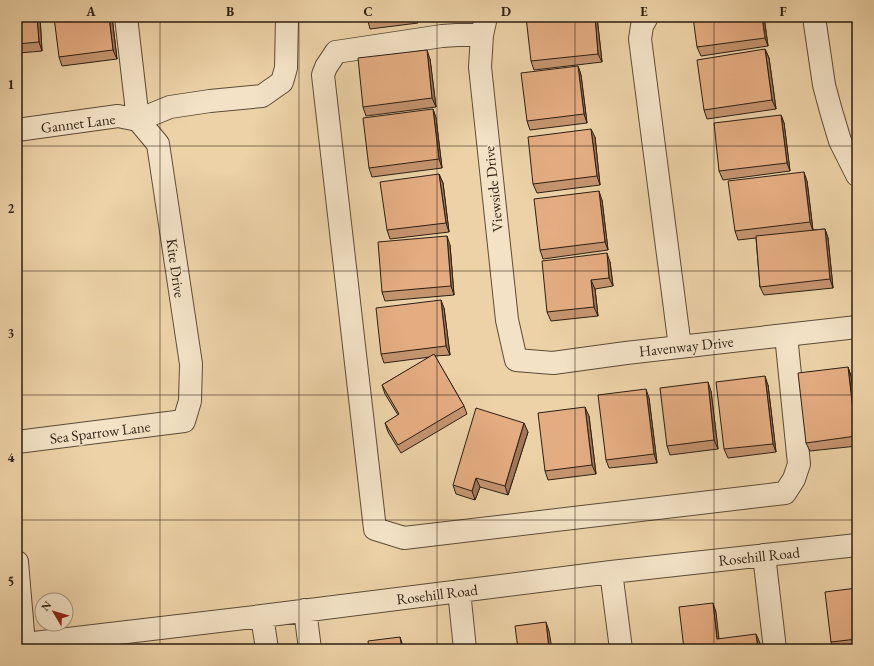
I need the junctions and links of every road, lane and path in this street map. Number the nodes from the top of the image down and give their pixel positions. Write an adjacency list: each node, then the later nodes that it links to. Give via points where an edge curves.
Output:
1 (126, 17): 6 (street)
2 (287, 17): 6 (street, via 286,68 282,82 262,96 170,107)
3 (647, 17): 11 (street, via 642,26 640,39)
4 (814, 17): 8 (street, via 824,85 831,111 840,141)
5 (484, 26): 10 (street, via 457,35 336,52 323,75 374,529 404,538 785,493 794,479 799,464); 12 (street, Viewside Drive, via 480,67 508,320)
6 (138, 120): 7 (street, Gannet Lane, via 118,116); 13 (street, Kite Drive, via 158,144 191,364 190,401)
7 (17, 130)
8 (857, 175)
9 (857, 326): 10 (street, Havenway Drive)
10 (786, 335): 11 (street, Havenway Drive)
11 (680, 347): 12 (street, Havenway Drive, via 553,364)
12 (516, 360)
13 (184, 421): 14 (street, Sea Sparrow Lane)
14 (17, 442)
15 (857, 545): 16 (street, Rosehill Road)
16 (764, 555): 18 (street, Rosehill Road); 27 (street)
17 (17, 562): 22 (street)
18 (612, 572): 19 (street, Rosehill Road); 26 (street)
19 (459, 591): 20 (street, Rosehill Road); 25 (street)
20 (305, 610): 21 (street, Rosehill Road); 24 (street)
21 (262, 616): 22 (street, Rosehill Road); 23 (street)
22 (21, 645)
23 (267, 649)
24 (310, 649)
25 (465, 649)
26 (621, 649)
27 (775, 649)

